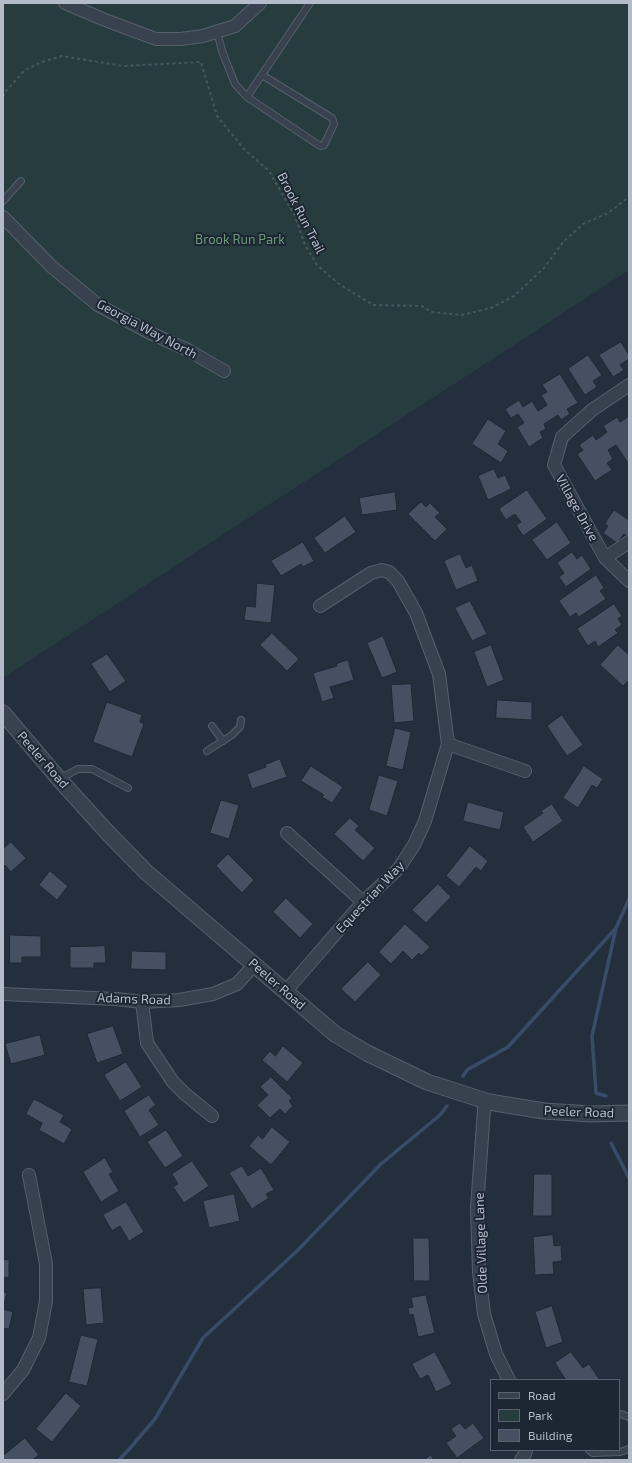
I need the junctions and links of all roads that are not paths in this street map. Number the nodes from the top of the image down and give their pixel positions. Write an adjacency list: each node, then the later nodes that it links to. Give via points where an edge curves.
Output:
1 (65, 3): 4 (street, via 156,39 181,39)
2 (260, 3): 4 (street, via 235,26)
3 (310, 3): 5 (lane)
4 (217, 31): 6 (lane, via 235,84)
5 (262, 75): 6 (lane); 6 (lane, via 332,118 334,124 324,145 320,146)
6 (247, 97)
7 (21, 181): 8 (lane)
8 (3, 201)
9 (3, 217): 10 (street, Georgia Way North, via 52,267 98,305)
10 (224, 370)
11 (629, 385): 13 (street, Village Drive, via 592,410 562,437 554,466)
12 (629, 542): 13 (street)
13 (605, 558): 14 (street, Village Drive)
14 (629, 581)
15 (320, 606): 20 (street, Equestrian Way, via 371,573 382,570 389,572 398,581 416,613 439,674)
16 (3, 713): 23 (street, Peeler Road)
17 (240, 720): 19 (lane, via 240,727)
18 (212, 726): 19 (lane)
19 (223, 741): 21 (lane)
20 (448, 744): 22 (street); 26 (street, Equestrian Way, via 425,821 414,845 399,868)
21 (207, 751)
22 (525, 771)
23 (59, 779): 24 (lane, via 78,769 92,769); 27 (street, Peeler Road, via 146,872)
24 (128, 788)
25 (287, 833): 26 (street)
26 (363, 902): 28 (street, Equestrian Way)
27 (254, 965): 28 (street, Peeler Road); 30 (street, Adams Road, via 237,984 213,994 179,1000)
28 (284, 992): 31 (street, Peeler Road, via 335,1034 367,1053 427,1082)
29 (3, 994): 30 (street, Adams Road)
30 (142, 1002): 33 (street, via 147,1043 173,1082)
31 (489, 1102): 32 (street, Peeler Road, via 544,1111); 35 (street, Olde Village Lane, via 484,1109 477,1208 479,1272 484,1314 496,1354)
32 (629, 1113)
33 (212, 1116)
34 (29, 1175): 36 (street, via 46,1264 46,1301 39,1338 23,1370)
35 (508, 1379)
36 (3, 1394)
37 (629, 1449): 39 (lane, via 620,1452)
38 (526, 1451): 40 (street)
39 (590, 1451)
40 (521, 1460)

